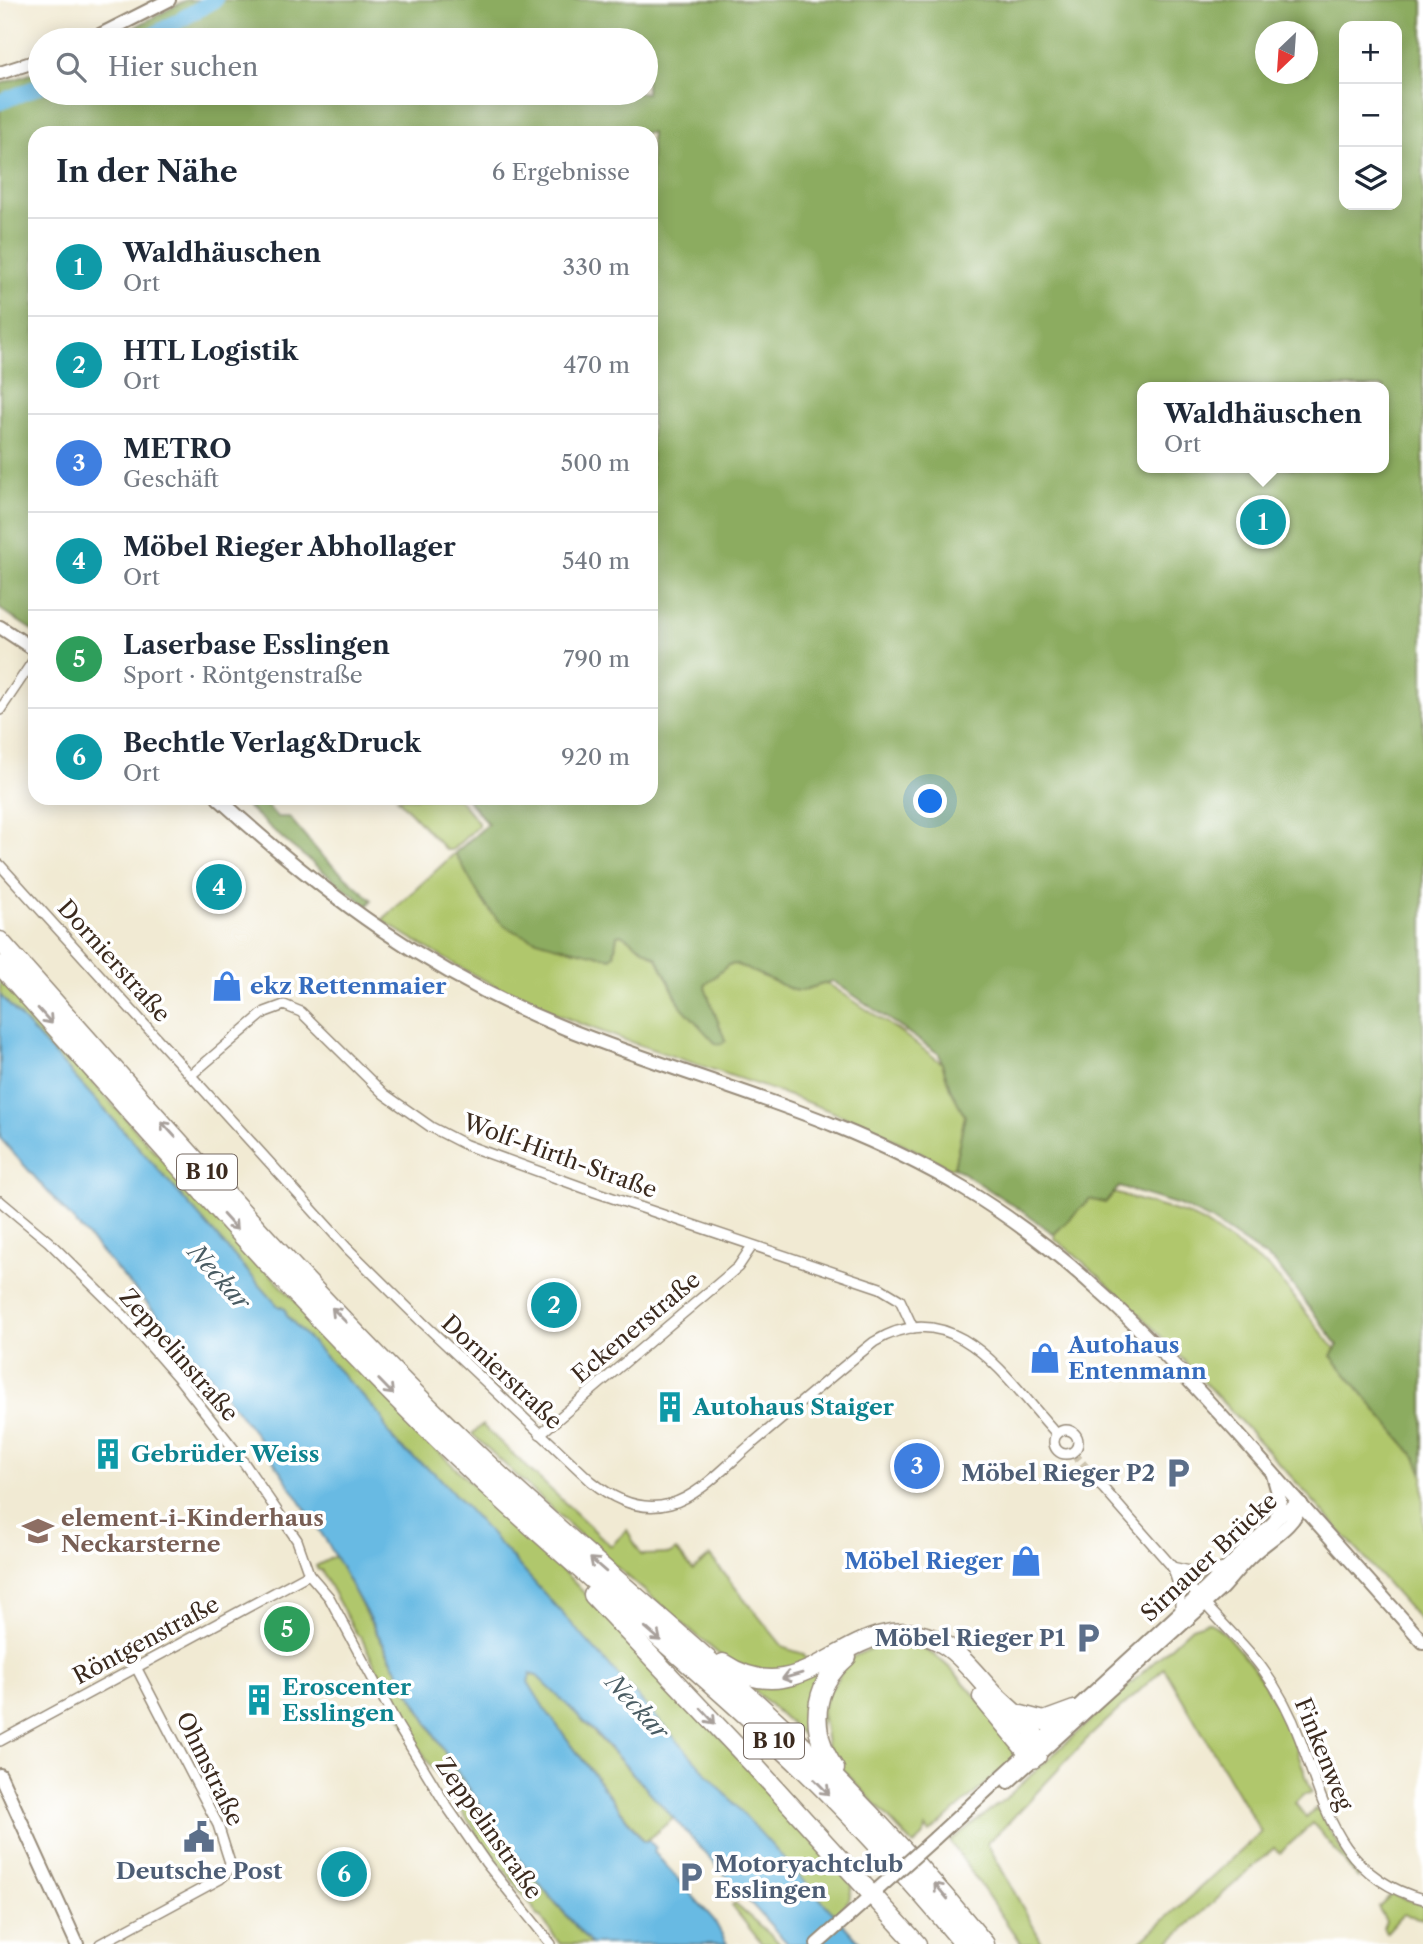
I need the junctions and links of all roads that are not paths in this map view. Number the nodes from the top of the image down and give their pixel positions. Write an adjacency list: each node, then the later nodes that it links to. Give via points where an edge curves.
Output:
1 (169, 0): 2 (main road)
2 (114, 28)
3 (28, 63): 4 (main road)
4 (1, 71)
5 (0, 627): 6 (main road)
6 (28, 645)
7 (28, 668): 8 (street)
8 (0, 710)
9 (226, 805): 19 (main road, via 349,908 480,990 591,1039 822,1119 896,1152 988,1204 1111,1301)
10 (0, 864): 13 (street, Dornierstraße)
11 (0, 941): 30 (highway, B 10, one-way to 11, via 532,1506 378,1356)
12 (0, 965): 24 (highway, B 10, one-way to 24, via 323,1321 418,1419)
13 (191, 1075): 15 (street, Wolf-Hirth-Straße, via 265,1012 289,1006 307,1017 384,1094 456,1140); 17 (street, Dornierstraße, via 366,1268)
14 (0, 1200): 27 (street, Zeppelinstraße, via 122,1314 180,1380 297,1541)
15 (752, 1246): 16 (street, Wolf-Hirth-Straße, via 883,1289 902,1302); 17 (street, Eckenerstraße, via 738,1267)
16 (913, 1328): 17 (street, Dornierstraße, via 874,1342 704,1483 670,1504 642,1506 607,1492); 18 (street, Dornierstraße, via 937,1328 971,1344)
17 (540, 1434)
18 (1057, 1434)
19 (1272, 1471): 21 (main road); 22 (main road, via 1280,1500)
20 (1096, 1480): 25 (street)
21 (1301, 1504): 22 (main road, Sirnauer Brücke, via 1299,1511); 23 (main road)
22 (1279, 1525): 23 (main road, via 1304,1522); 26 (main road, Sirnauer Brücke); 28 (main road, Sirnauer Brücke, via 1254,1554)
23 (1323, 1529): 31 (main road)
24 (565, 1557): 39 (highway, one-way to 39, via 600,1603); 46 (highway, B 10, one-way to 46, via 808,1773)
25 (1172, 1567): 26 (street, via 1199,1573); 28 (street); 29 (street, via 1180,1590)
26 (1228, 1567): 28 (main road, Sirnauer Brücke)
27 (310, 1574): 32 (street, Röntgenstraße); 43 (street, Zeppelinstraße, via 329,1597 446,1805)
28 (1201, 1600): 29 (main road, Sirnauer Brücke); 36 (main road, Sirnauer Brücke); 40 (street, Finkenweg, via 1253,1657 1281,1698 1326,1814 1348,1850 1380,1880)
29 (1180, 1612): 33 (main road, Sirnauer Brücke)
30 (687, 1642): 34 (highway, one-way to 30, via 953,1651 913,1633 869,1639 805,1672 774,1680 739,1673); 38 (highway, B 10)
31 (1423, 1642)
32 (136, 1667): 35 (street, Röntgenstraße); 42 (street, Ohmstraße, via 213,1812 230,1865 226,1875)
33 (1074, 1710): 34 (highway, via 1044,1721); 36 (main road, Sirnauer Brücke)
34 (1014, 1713): 36 (highway, via 1032,1730)
35 (0, 1741)
36 (1034, 1753): 38 (highway, via 944,1657 919,1644 881,1641 854,1651 837,1665 818,1699 819,1739); 39 (main road, Sirnauer Brücke, bridge, via 983,1804 935,1838)
37 (0, 1775): 41 (main road)
38 (852, 1794): 47 (highway, B 10, one-way to 38)
39 (875, 1892): 44 (main road, Sirnauer Brücke); 45 (highway)
40 (1423, 1899)
41 (77, 1944)
42 (100, 1944)
43 (551, 1944)
44 (817, 1944)
45 (917, 1944)
46 (964, 1944)
47 (985, 1944)

